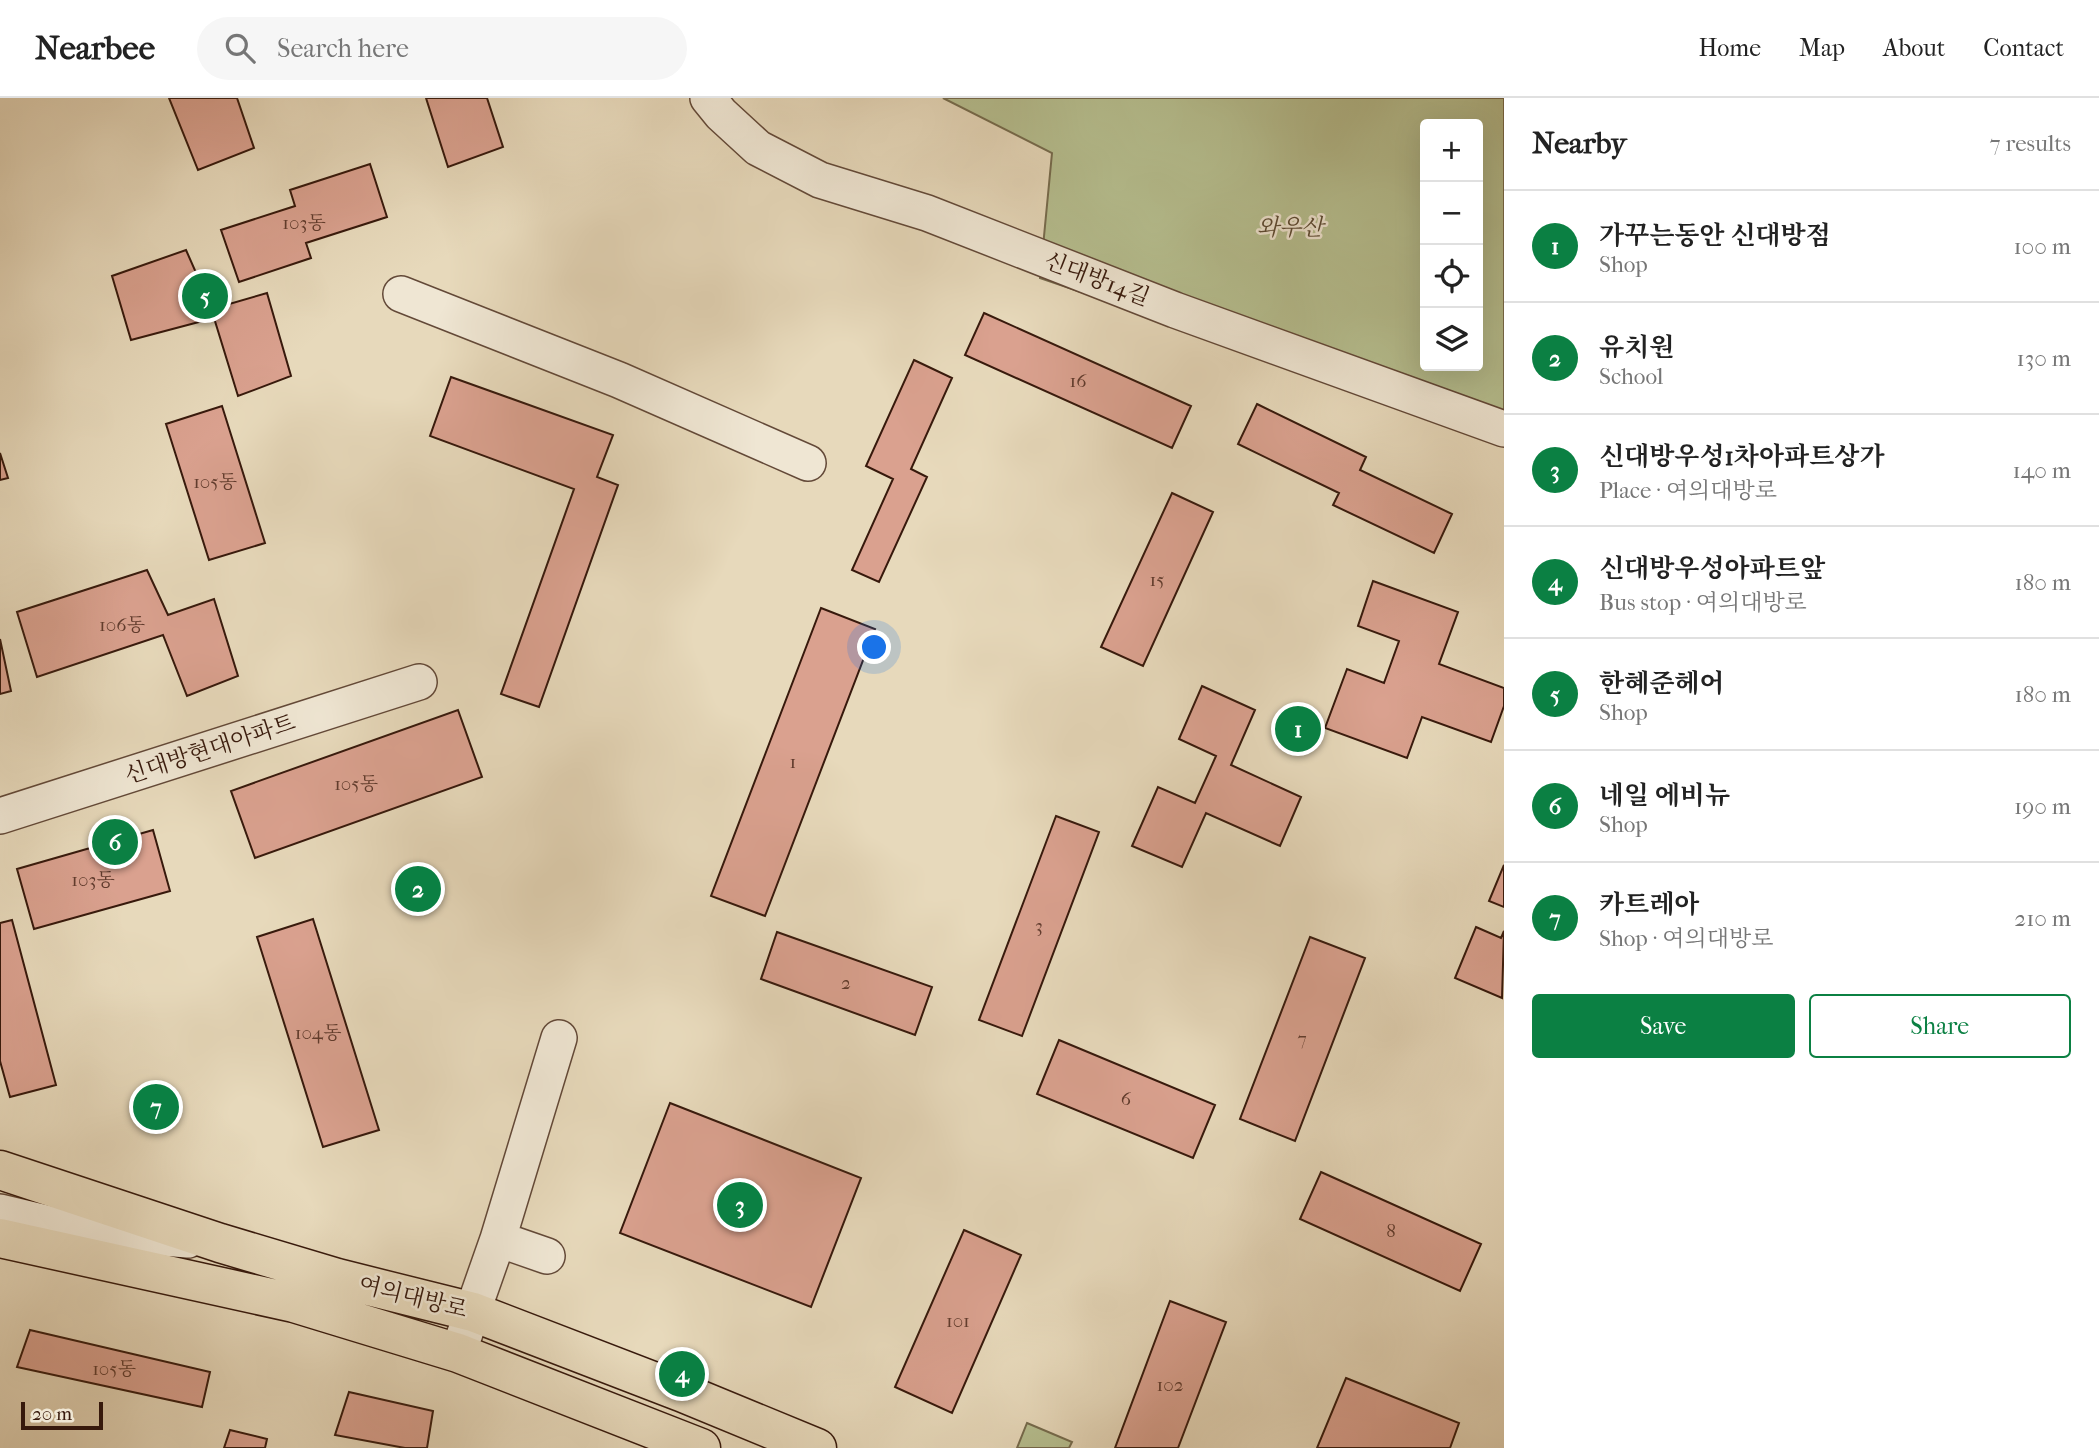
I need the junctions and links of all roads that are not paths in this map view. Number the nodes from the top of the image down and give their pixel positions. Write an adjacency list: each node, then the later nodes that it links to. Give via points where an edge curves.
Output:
1 (708, 98): 3 (street, 신대방14길, via 758,148 820,180 927,213 1175,310)
2 (401, 294): 4 (street, via 619,380)
3 (1504, 429)
4 (808, 463)
5 (419, 682): 6 (street, 신대방현대아파트)
6 (0, 816)
7 (559, 1038): 12 (street)
8 (0, 1170): 13 (main road, 여의대방로)
9 (0, 1212): 13 (street, via 84,1232)
10 (0, 1231): 14 (street)
11 (0, 1238): 14 (main road, 여의대방로)
12 (498, 1239): 15 (street); 17 (street)
13 (220, 1243): 16 (main road, 여의대방로)
14 (64, 1251): 18 (main road, 여의대방로, via 294,1303)
15 (547, 1256)
16 (337, 1278): 17 (main road, 여의대방로); 18 (street)
17 (473, 1312): 19 (street); 21 (main road, 여의대방로)
18 (332, 1316): 19 (main road, 여의대방로)
19 (458, 1353): 20 (main road, 여의대방로)
20 (677, 1444)
21 (817, 1448)

